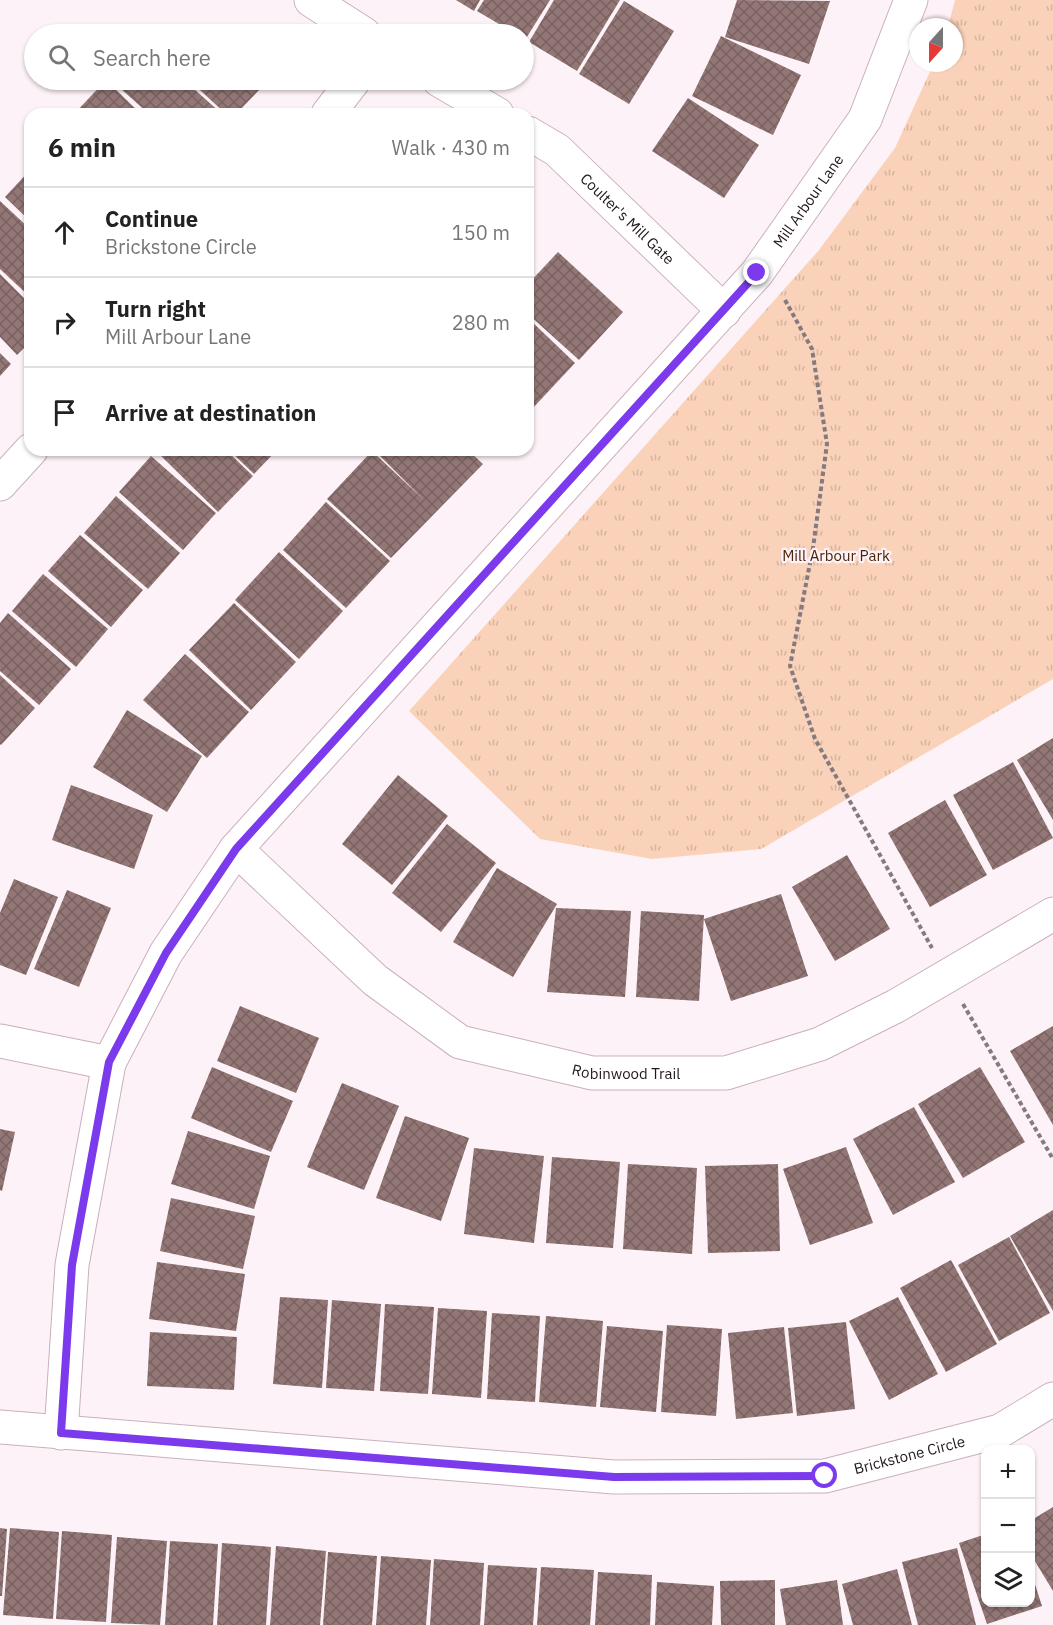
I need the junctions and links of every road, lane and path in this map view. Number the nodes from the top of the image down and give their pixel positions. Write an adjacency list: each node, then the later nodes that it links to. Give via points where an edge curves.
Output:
1 (311, 0): 3 (street)
2 (910, 0): 10 (street, Mill Arbour Lane, via 865,119 757,273)
3 (348, 24)
4 (346, 90): 6 (street)
5 (456, 90): 7 (street)
6 (333, 108)
7 (487, 108)
8 (534, 136): 10 (street, Coulter's Mill Gate, via 557,150)
9 (785, 300): 15 (path, via 812,349 827,444 813,548 790,666 815,739)
10 (724, 311): 13 (street, Mill Arbour Lane)
11 (26, 456): 12 (street)
12 (0, 484)
13 (236, 849): 15 (street, Robinwood Trail, via 375,980 460,1042 592,1073 726,1073 820,1044); 17 (street, Mill Arbour Lane, via 166,953)
14 (1053, 914): 15 (street, Robinwood Trail)
15 (947, 976): 18 (path)
16 (0, 1041): 17 (street)
17 (109, 1062): 21 (street, Mill Arbour Lane, via 72,1265)
18 (1053, 1159)
19 (1053, 1399): 21 (street, Brickstone Circle, via 1000,1431 825,1476 614,1477)
20 (0, 1428): 21 (street, Brickstone Circle)
21 (61, 1433)

